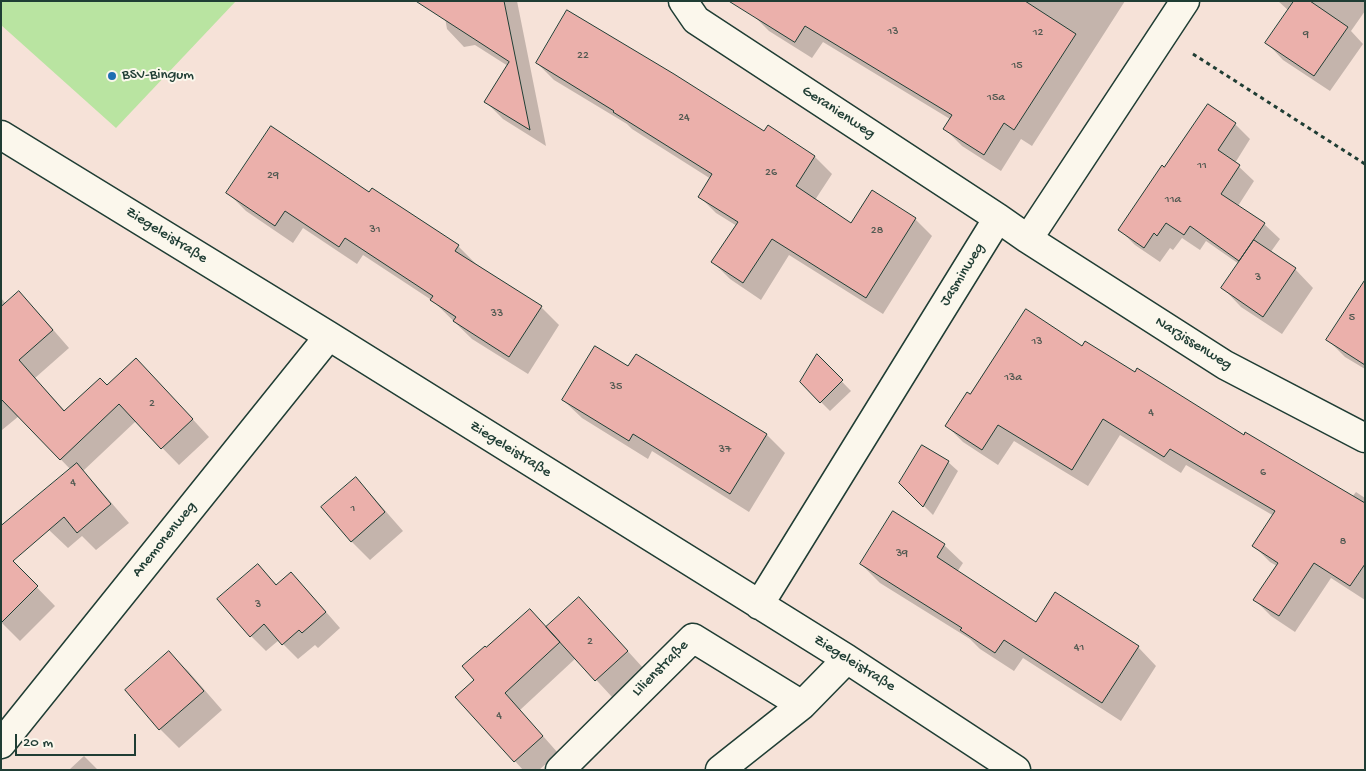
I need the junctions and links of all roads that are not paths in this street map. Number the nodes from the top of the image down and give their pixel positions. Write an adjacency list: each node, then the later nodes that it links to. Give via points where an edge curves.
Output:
1 (683, 1): 4 (street, Geranienweg, via 696,20)
2 (1185, 1): 5 (street)
3 (1, 135): 6 (street, Ziegeleistraße)
4 (998, 218): 5 (street); 8 (street, Jasminweg)
5 (1028, 239): 7 (street, Narzissenweg, via 1225,365)
6 (329, 336): 8 (street, Ziegeleistraße); 11 (street, Anemonenweg)
7 (1365, 438)
8 (759, 605): 9 (street, Ziegeleistraße)
9 (847, 659): 10 (street); 14 (street, Ziegeleistraße)
10 (802, 705): 12 (street, Lilienstraße, via 693,638); 13 (street)
11 (1, 744)
12 (560, 770)
13 (720, 770)
14 (1016, 770)

